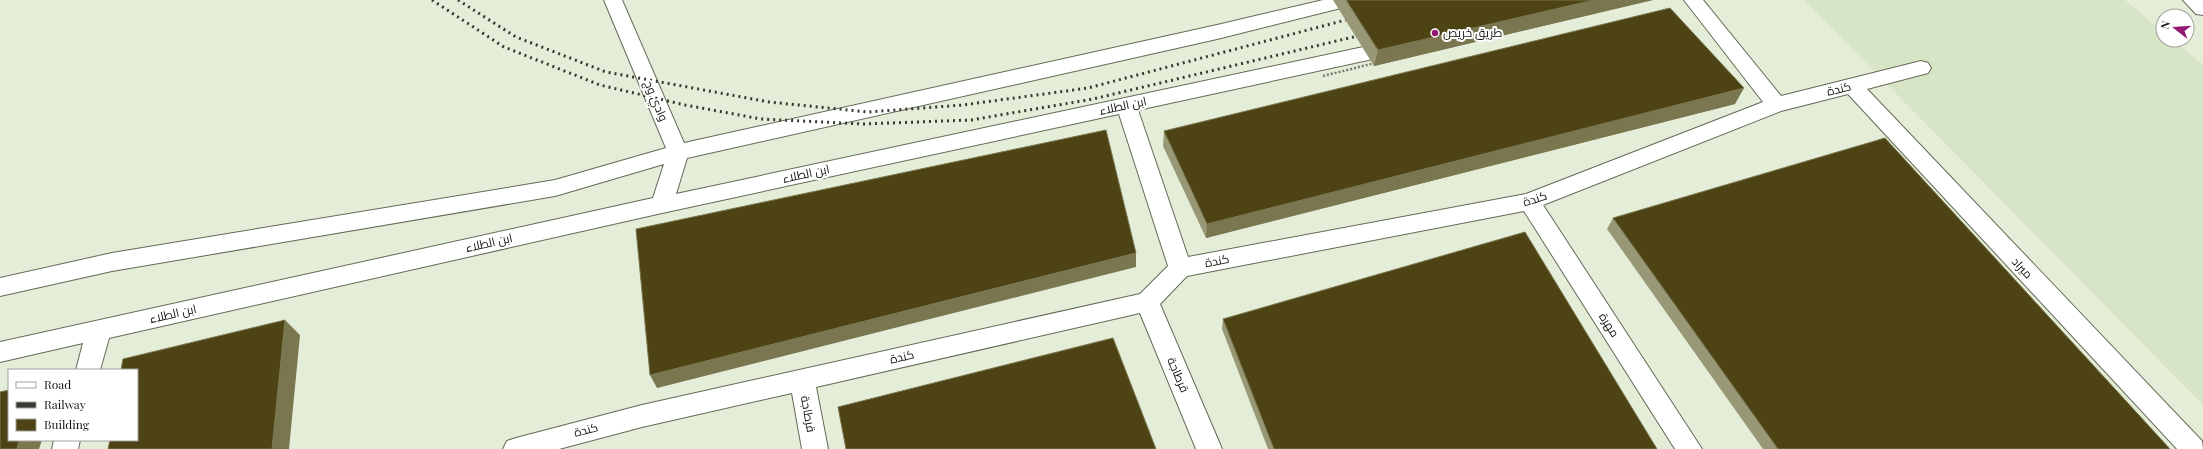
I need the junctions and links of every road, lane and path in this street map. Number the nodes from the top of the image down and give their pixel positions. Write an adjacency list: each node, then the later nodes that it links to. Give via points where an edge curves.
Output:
1 (613, 0): 13 (street, وادي وج)
2 (1349, 0): 13 (street, via 1217,32)
3 (1693, 0): 12 (street)
4 (2192, 0): 5 (street)
5 (2203, 9)
6 (1417, 42): 11 (street, ابن الطلاء)
7 (1377, 62): 9 (path, bridge)
8 (1921, 68): 10 (street, كندة)
9 (1323, 76)
10 (1852, 86): 12 (street, كندة); 27 (street, ميراد)
11 (1126, 105): 15 (street, ابن الطلاء); 16 (street)
12 (1776, 105): 14 (street, كندة)
13 (678, 152): 15 (street); 17 (street, via 556,188 112,262)
14 (1529, 202): 16 (street, كندة); 26 (street, مهرة)
15 (662, 205): 19 (street, ابن الطلاء)
16 (1180, 268): 18 (street)
17 (0, 287)
18 (1147, 302): 22 (street, كندة); 25 (street, قرطاجة)
19 (99, 330): 20 (street, ابن الطلاء); 21 (street)
20 (0, 352)
21 (88, 369)
22 (802, 379): 23 (street, كندة, via 642,416); 24 (street, قرطاجة)
23 (516, 449)
24 (814, 449)
25 (1209, 449)
26 (1689, 449)
27 (2193, 449)

